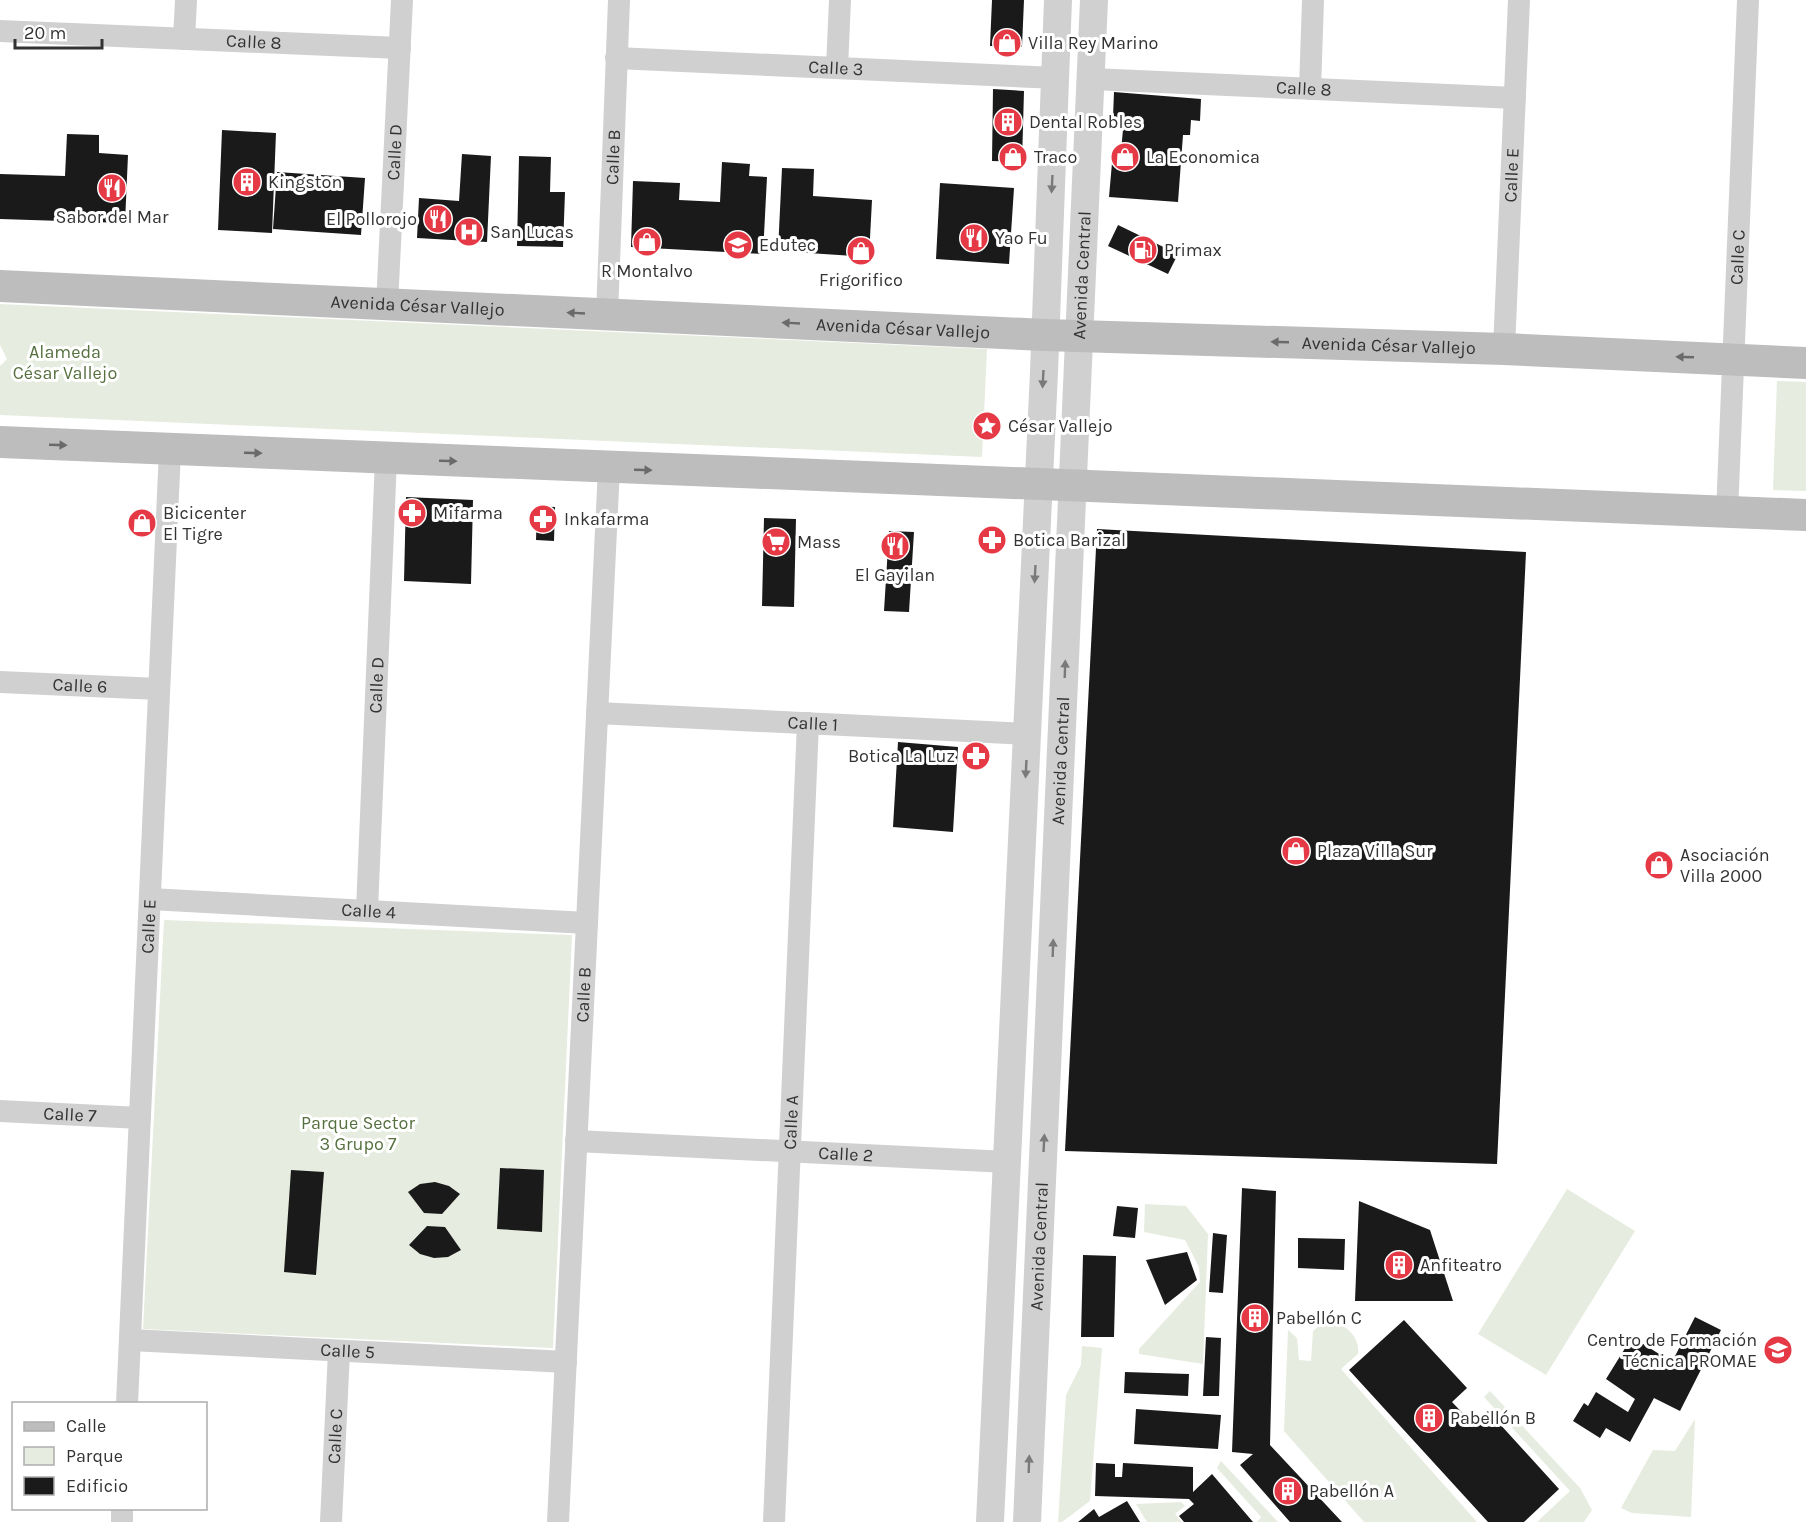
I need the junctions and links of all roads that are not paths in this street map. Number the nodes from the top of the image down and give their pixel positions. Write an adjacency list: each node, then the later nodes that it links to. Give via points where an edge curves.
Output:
1 (186, 0): 11 (street)
2 (402, 0): 12 (street, Calle D)
3 (619, 0): 13 (street, Calle B)
4 (840, 0): 14 (street)
5 (1058, 0): 15 (street, Avenida Central)
6 (1094, 0): 16 (street, Avenida Central)
7 (1313, 0): 17 (street)
8 (1519, 0): 18 (street, Calle E)
9 (1748, 0): 25 (street, Calle C)
10 (0, 31): 11 (street, Calle 8)
11 (184, 39): 12 (street, Calle 8)
12 (400, 48): 20 (street, Calle D)
13 (616, 58): 14 (street, Calle 3); 21 (street, Calle B)
14 (837, 68): 15 (street, Calle 3)
15 (1057, 78): 22 (street, Avenida Central, one-way to 22)
16 (1092, 79): 17 (street, Calle 8); 23 (street, Avenida Central)
17 (1310, 89): 18 (street, Calle 8)
18 (1515, 98): 24 (street, Calle E)
19 (0, 286): 20 (main road, Avenida César Vallejo)
20 (387, 305): 21 (main road, Avenida César Vallejo, one-way to 20)
21 (606, 315): 22 (main road, Avenida César Vallejo, one-way to 21)
22 (1045, 335): 23 (main road, Avenida César Vallejo); 31 (street, Avenida Central, one-way to 31)
23 (1080, 336): 24 (main road, Avenida César Vallejo, one-way to 23); 32 (street, Avenida Central)
24 (1504, 350): 25 (main road, Avenida César Vallejo, one-way to 24)
25 (1734, 359): 26 (main road, Avenida César Vallejo); 33 (street, Calle C)
26 (1806, 363)
27 (0, 442): 28 (main road, one-way to 28)
28 (170, 450): 29 (main road, one-way to 29); 36 (street, Calle E)
29 (386, 459): 30 (main road, one-way to 30); 41 (street, Calle D)
30 (609, 468): 31 (main road, one-way to 31); 37 (street, Calle B)
31 (1039, 486): 32 (main road); 39 (street, Avenida Central, one-way to 39)
32 (1073, 488): 33 (main road); 56 (street, Avenida Central, one-way to 32)
33 (1727, 513): 34 (main road)
34 (1806, 515)
35 (0, 682): 36 (street, Calle 6)
36 (159, 689): 40 (street, Calle E)
37 (597, 713): 38 (street, Calle 1); 42 (street, Calle B)
38 (808, 723): 39 (street, Calle 1); 46 (street, Calle A)
39 (1028, 734): 47 (street, Avenida Central, one-way to 47)
40 (150, 899): 41 (street, Calle 4); 44 (street, Calle E)
41 (367, 910): 42 (street, Calle 4)
42 (587, 922): 45 (street, Calle B)
43 (0, 1111): 44 (street, Calle 7)
44 (140, 1118): 48 (street, Calle E)
45 (576, 1142): 46 (street, Calle 2); 50 (street, Calle B)
46 (790, 1152): 47 (street, Calle 2); 54 (street, Calle A)
47 (1008, 1162): 55 (street, Avenida Central)
48 (130, 1340): 49 (street, Calle 5); 51 (street, Calle E)
49 (339, 1351): 50 (street, Calle 5); 52 (street, Calle C)
50 (566, 1362): 53 (street, Calle B)
51 (127, 1402)
52 (331, 1522)
53 (558, 1522)
54 (774, 1522)
55 (990, 1522)
56 (1027, 1522)

